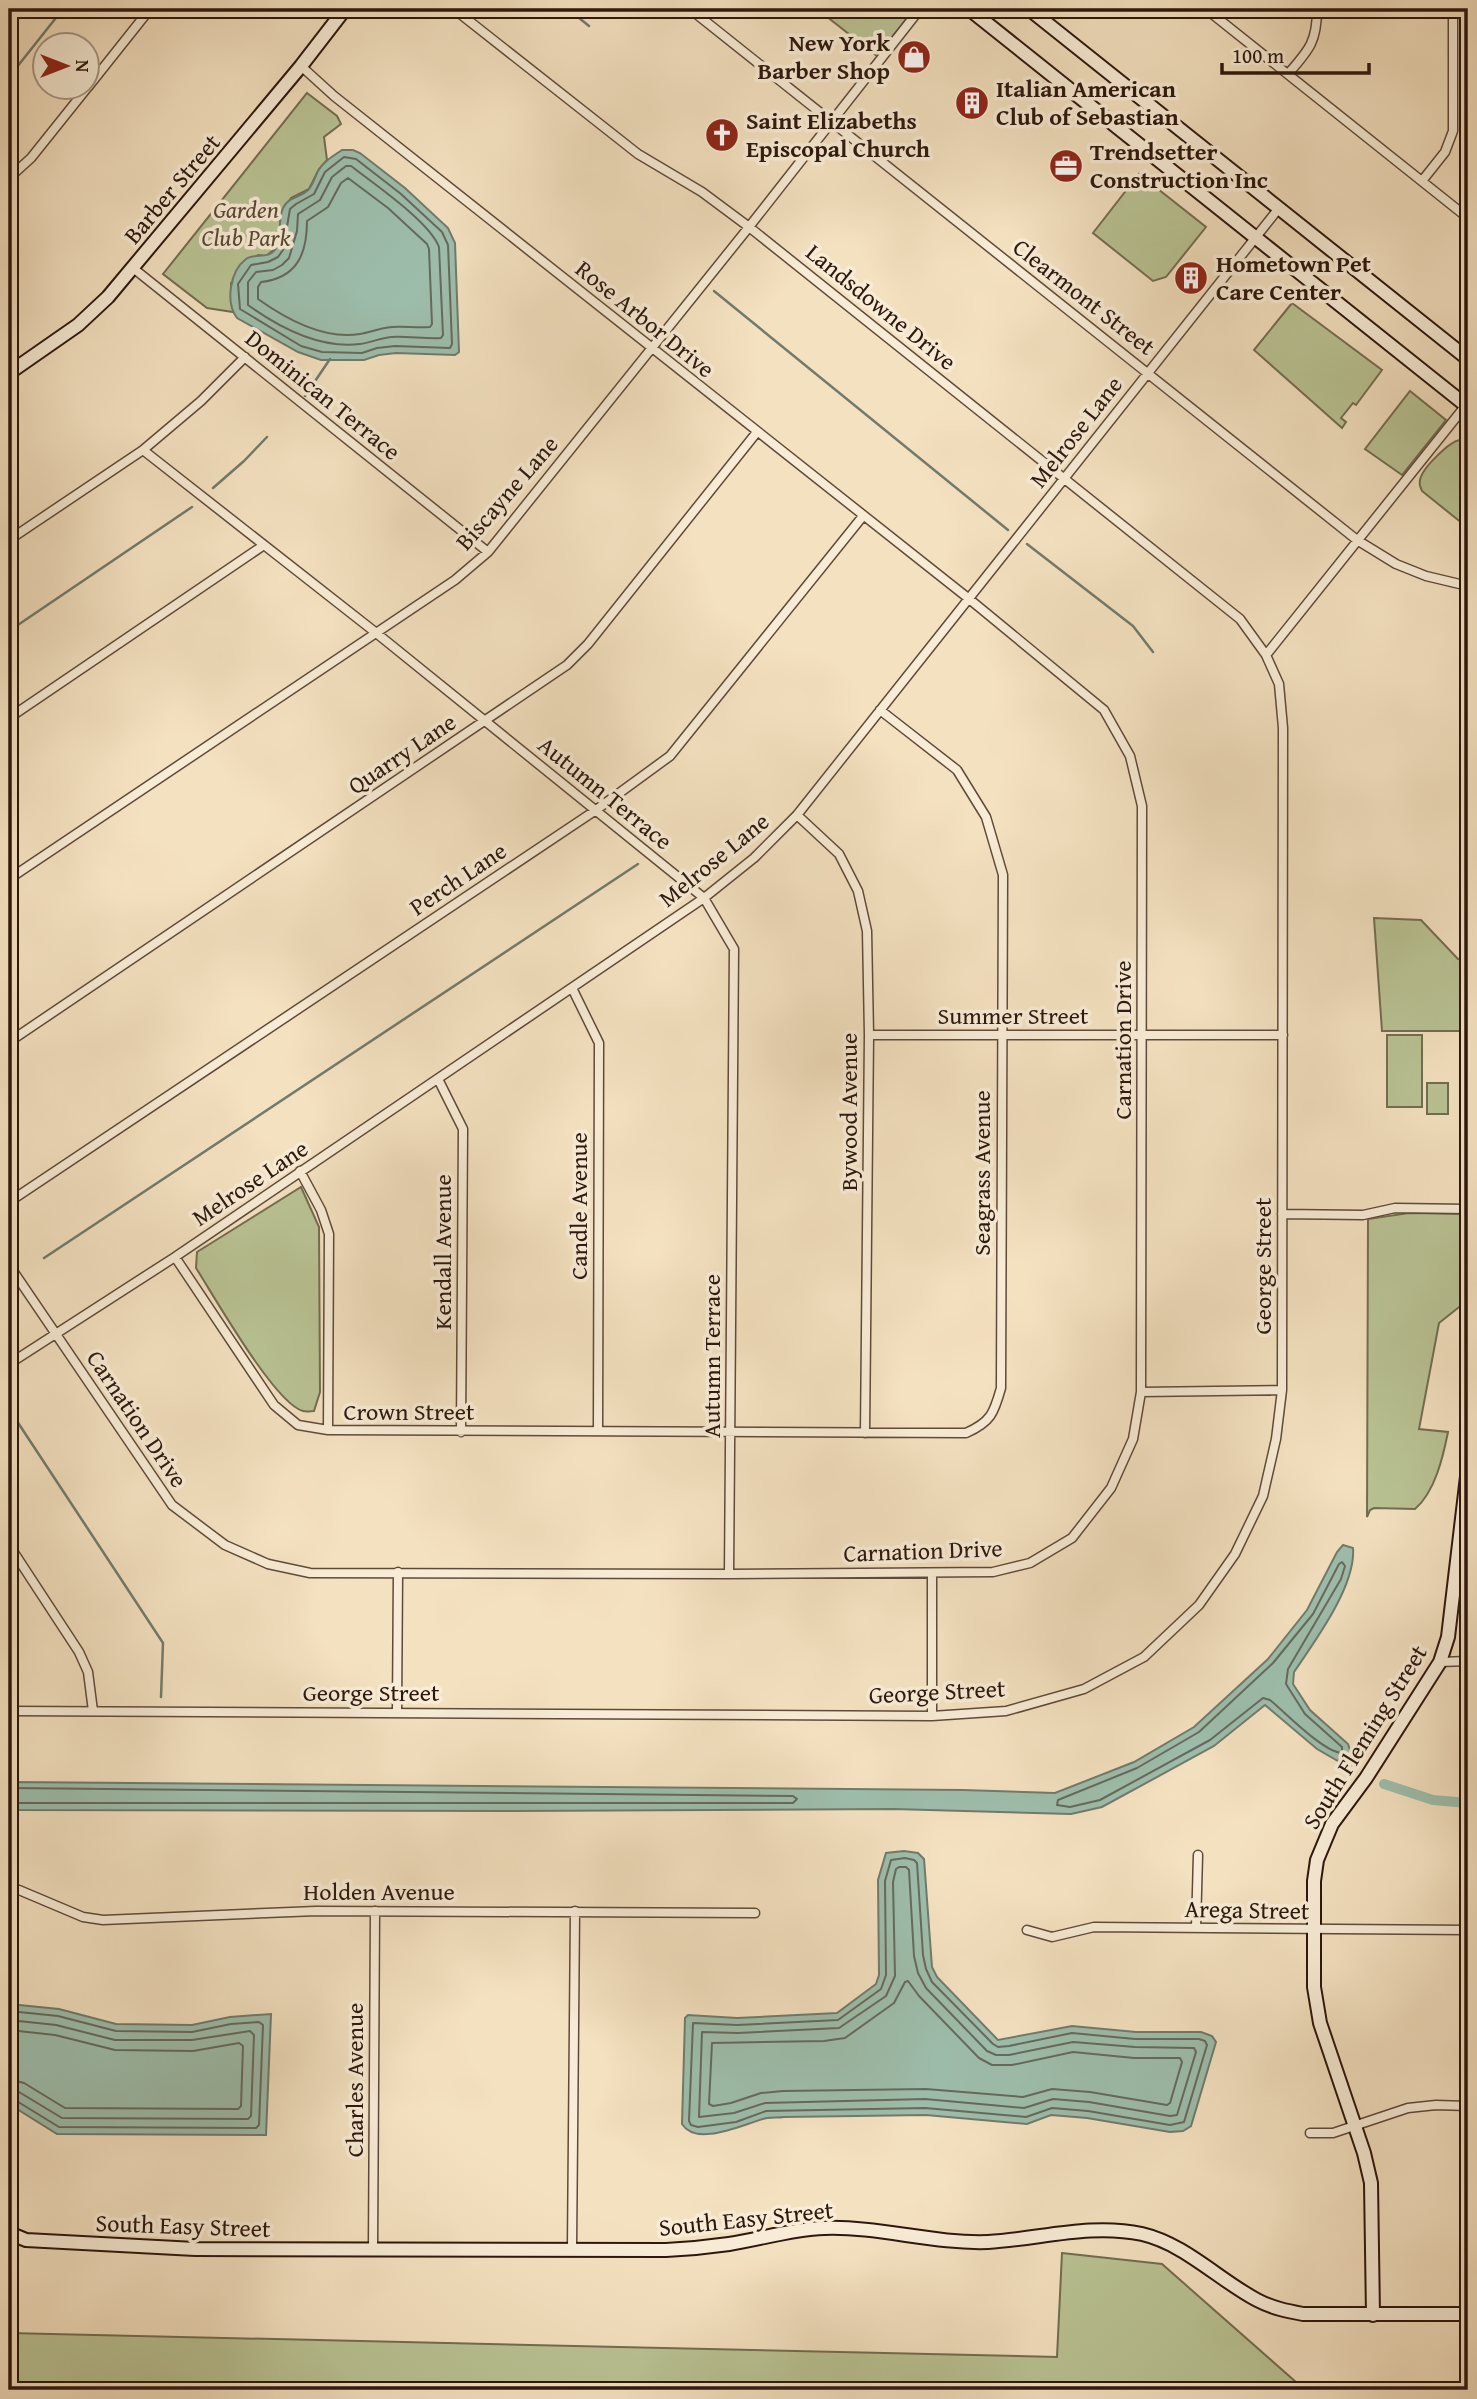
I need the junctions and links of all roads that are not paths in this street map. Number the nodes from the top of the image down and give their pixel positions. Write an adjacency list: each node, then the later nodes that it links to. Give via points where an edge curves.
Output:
1 (150, 9): 12 (street)
2 (345, 9): 11 (street, Barber Street)
3 (454, 9): 20 (street, Landsdowne Drive, via 638,154)
4 (690, 9): 15 (street, Clearmont Street)
5 (920, 9): 15 (street, Biscayne Lane)
6 (969, 9): 21 (street)
7 (1029, 9): 18 (street)
8 (1206, 9): 13 (street)
9 (1317, 9): 13 (street, via 1317,31)
10 (1452, 9): 17 (street, via 1452,131 1445,152)
11 (301, 66): 22 (street, Barber Street); 23 (street, Rose Arbor Drive)
12 (102, 68)
13 (1288, 74): 17 (street)
14 (75, 102): 16 (street)
15 (831, 121): 20 (street, Biscayne Lane); 26 (street, Clearmont Street)
16 (9, 178)
17 (1422, 181): 19 (street)
18 (1279, 208): 21 (street, Melrose Lane); 25 (street)
19 (1468, 218)
20 (749, 227): 23 (street, Biscayne Lane); 31 (street, Landsdowne Drive)
21 (1256, 236): 26 (street, Melrose Lane); 28 (street)
22 (133, 268): 24 (street, Dominican Terrace); 27 (street, Barber Street, via 78,325)
23 (652, 349): 29 (street, Rose Arbor Drive); 36 (street, Biscayne Lane)
24 (245, 357): 30 (street); 36 (street, Dominican Terrace)
25 (1468, 359)
26 (1148, 372): 31 (street, Melrose Lane); 34 (street, Clearmont Street)
27 (9, 373)
28 (1467, 406): 34 (street)
29 (757, 432): 32 (street, Rose Arbor Drive); 43 (street, Quarry Lane, via 588,644 567,665)
30 (143, 450): 33 (street); 35 (street, Autumn Terrace)
31 (1064, 478): 38 (street, Melrose Lane); 40 (street, Landsdowne Drive, via 1240,619)
32 (863, 516): 38 (street, Rose Arbor Drive); 44 (street, Perch Lane, via 670,756)
33 (11, 535)
34 (1357, 540): 37 (street, Clearmont Street, via 1396,564); 40 (street)
35 (264, 545): 39 (street, Autumn Terrace); 42 (street)
36 (488, 552): 39 (street, Biscayne Lane, via 455,580)
37 (1468, 586)
38 (968, 598): 41 (street, Melrose Lane); 50 (street, Carnation Drive, via 1104,710 1130,756 1142,806)
39 (376, 632): 43 (street, Autumn Terrace); 46 (street, Biscayne Lane)
40 (1266, 655): 51 (street, George Street, via 1279,684 1283,728)
41 (880, 710): 45 (street, Melrose Lane); 52 (street, Seagrass Avenue, via 957,770 986,817 1003,875)
42 (9, 718)
43 (485, 722): 44 (street, Autumn Terrace); 53 (street, Quarry Lane)
44 (596, 810): 47 (street, Autumn Terrace); 56 (street, Perch Lane)
45 (797, 815): 47 (street, Melrose Lane); 49 (street, Bywood Avenue, via 839,855 858,891 867,932)
46 (9, 879)
47 (704, 898): 48 (street, Melrose Lane); 68 (street, Autumn Terrace, via 734,949)
48 (572, 988): 54 (street, Melrose Lane); 66 (street, Candle Avenue, via 599,1043)
49 (869, 1035): 52 (street, Summer Street); 69 (street, Bywood Avenue)
50 (1142, 1035): 51 (street, Summer Street); 52 (street, Summer Street); 64 (street, Carnation Drive)
51 (1283, 1035): 58 (street, George Street)
52 (1002, 1036): 69 (street, Seagrass Avenue, via 1001,1388 994,1412 982,1426 966,1433)
53 (9, 1042)
54 (438, 1079): 55 (street, Melrose Lane); 67 (street, Kendall Avenue, via 463,1129)
55 (300, 1171): 59 (street, Melrose Lane); 65 (street, via 329,1234)
56 (9, 1202)
57 (1468, 1209): 58 (street)
58 (1282, 1214): 63 (street, George Street)
59 (175, 1257): 61 (street, Melrose Lane); 65 (street, Crown Street, via 274,1405 298,1425)
60 (9, 1265): 61 (street, Carnation Drive)
61 (56, 1334): 62 (street, Melrose Lane); 72 (street, Carnation Drive, via 172,1505 225,1545 268,1564 310,1573)
62 (9, 1364)
63 (1282, 1390): 64 (street); 80 (street, George Street, via 1263,1496 1235,1554 1199,1605 1153,1649 1084,1689 1006,1712)
64 (1141, 1392): 74 (street, Carnation Drive, via 1133,1439 1111,1488 1072,1538 1030,1563 993,1572)
65 (328, 1430): 67 (street, Crown Street)
66 (598, 1431): 67 (street, Crown Street); 68 (street, Crown Street)
67 (461, 1432)
68 (730, 1432): 69 (street, Seagrass Avenue); 73 (street, Autumn Terrace)
69 (865, 1433)
70 (1468, 1468): 76 (street, South Fleming Street, via 1450,1624)
71 (9, 1545): 78 (street, via 79,1652 88,1672)
72 (398, 1572): 73 (street, Carnation Drive); 79 (street)
73 (729, 1574): 74 (street, Carnation Drive)
74 (932, 1574): 80 (street)
75 (1468, 1661): 76 (street)
76 (1440, 1662): 88 (street, South Fleming Street, via 1332,1824 1317,1860)
77 (9, 1711): 78 (street, George Street)
78 (93, 1712): 79 (street, George Street)
79 (397, 1712): 80 (street, George Street)
80 (932, 1716)
81 (1198, 1855): 86 (street)
82 (9, 1889): 83 (street, Holden Avenue, via 103,1920)
83 (374, 1911): 84 (street, Holden Avenue); 94 (street, Charles Avenue)
84 (575, 1911): 85 (street, Holden Avenue); 95 (street)
85 (755, 1913)
86 (1196, 1928): 87 (street, Arega Street, via 1094,1927 1052,1937); 88 (street, Arega Street)
87 (1027, 1930)
88 (1313, 1930): 89 (street, Arega Street); 91 (street, South Fleming Street, via 1320,2023)
89 (1468, 1930)
90 (1468, 2106): 91 (street, via 1408,2108)
91 (1355, 2125): 92 (street, via 1333,2133); 97 (street, South Fleming Street, via 1371,2183)
92 (1310, 2133)
93 (9, 2233): 94 (street, South Easy Street, via 26,2240 139,2247)
94 (373, 2249): 95 (street, South Easy Street)
95 (572, 2249): 97 (street, South Easy Street, via 696,2248 825,2228 966,2242 1115,2230 1167,2244 1277,2309)
96 (1468, 2314): 97 (street, South Easy Street)
97 (1373, 2315)

